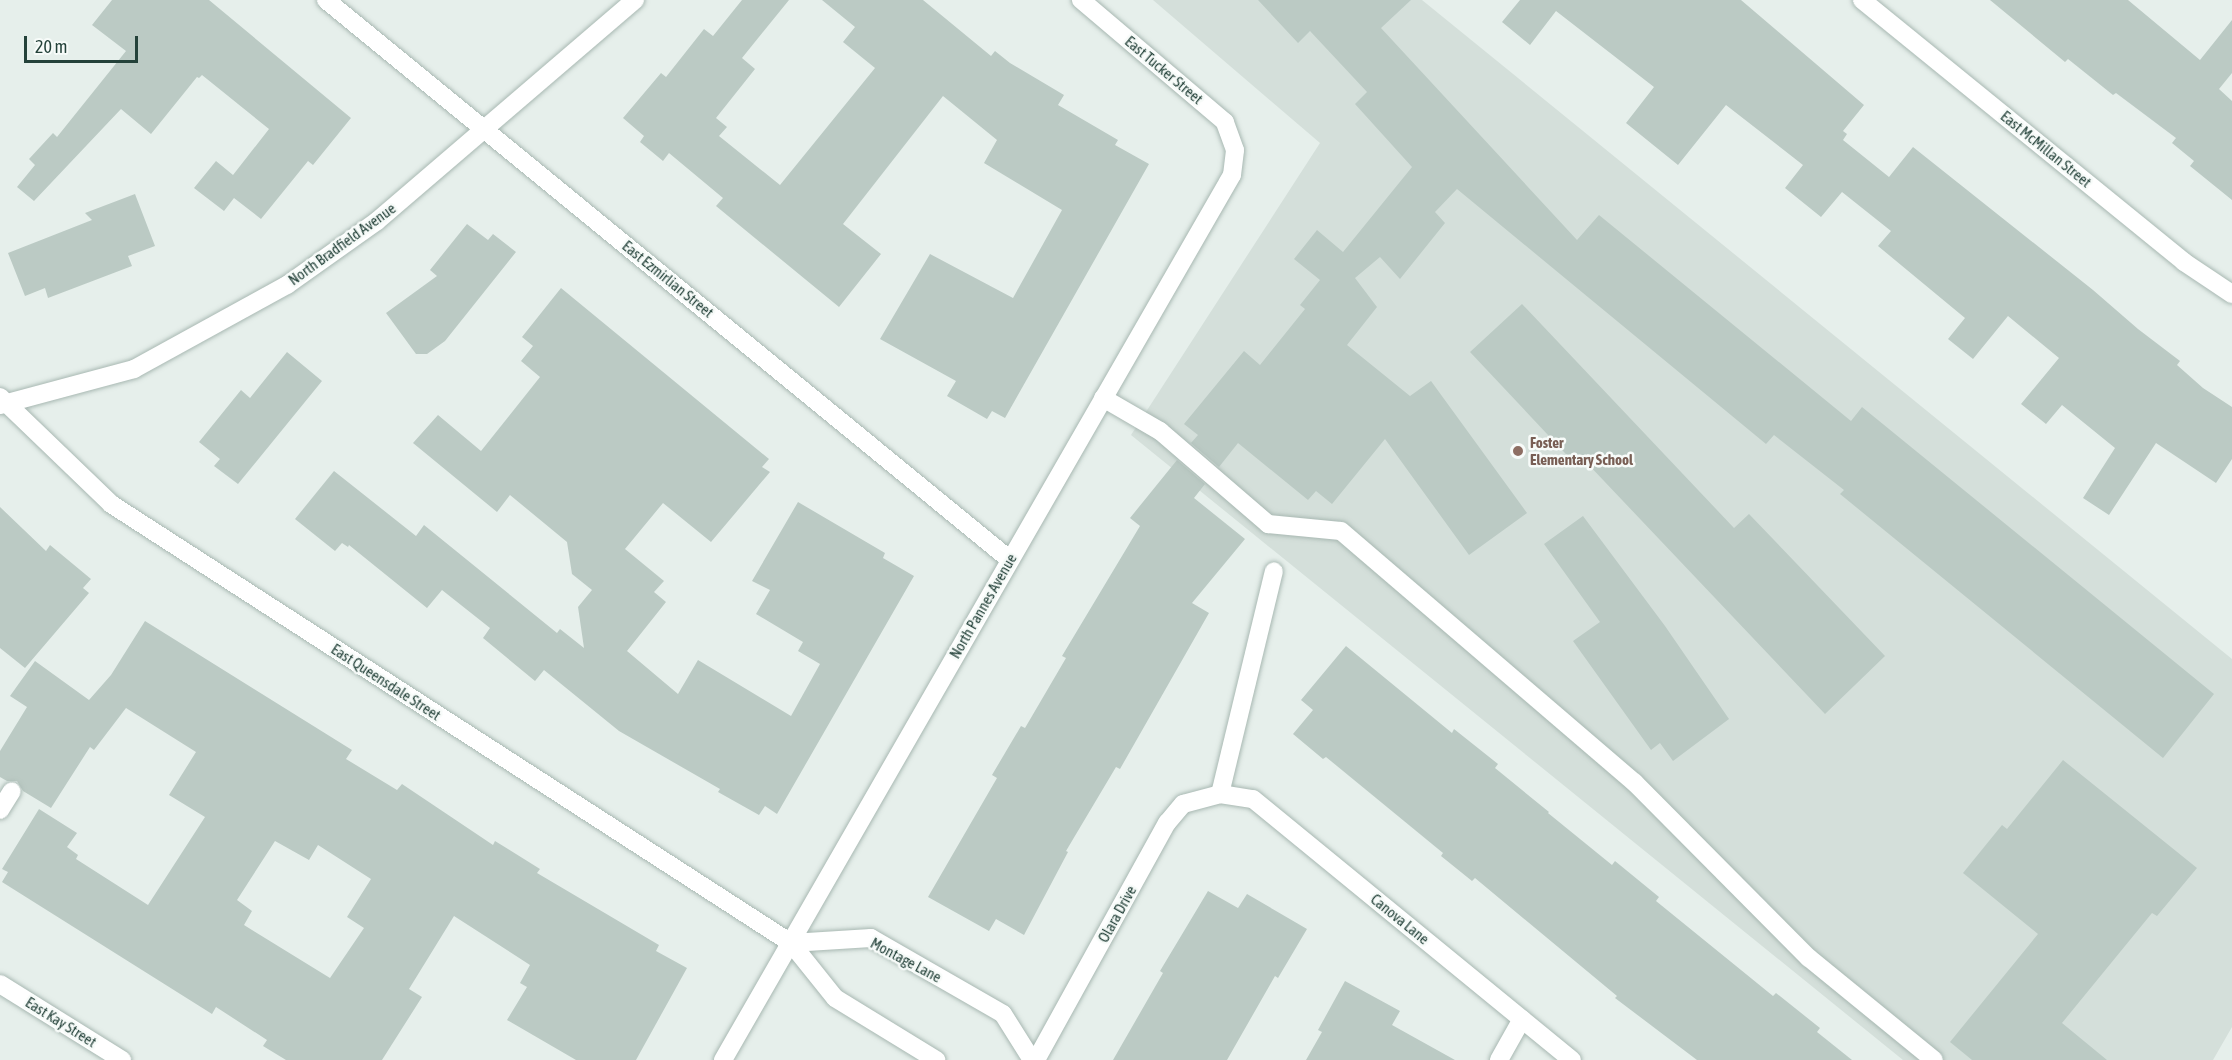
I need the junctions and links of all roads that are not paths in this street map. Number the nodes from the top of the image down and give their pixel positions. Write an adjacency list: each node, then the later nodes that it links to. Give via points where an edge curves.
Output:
1 (326, 0): 5 (street, East Ezmirlian Street)
2 (635, 0): 5 (street, North Bradfield Avenue)
3 (1081, 0): 6 (street, East Tucker Street, via 1225,122)
4 (1862, 0): 7 (street, East McMillan Street, via 2184,262)
5 (485, 130): 9 (street, North Bradfield Avenue, via 377,222 287,285 134,369); 10 (street, East Ezmirlian Street)
6 (1235, 150): 8 (street, North Pannes Avenue, via 1232,175)
7 (2232, 294)
8 (1103, 399): 10 (street, North Pannes Avenue); 25 (street, via 1160,431 1268,524 1341,531 1634,782 1809,958)
9 (2, 402): 15 (street, East Queensdale Street, via 111,504)
10 (1009, 559): 15 (street, North Pannes Avenue)
11 (1274, 571): 13 (street)
12 (12, 791): 14 (street)
13 (1220, 794): 17 (street, Canova Lane, via 1253,799); 22 (street, Olara Drive, via 1183,804 1167,823)
14 (0, 810)
15 (791, 943): 19 (street, North Pannes Avenue); 20 (street, via 835,998); 21 (street, Montage Lane, via 871,938 1003,1014)
16 (0, 984): 18 (street, East Kay Street)
17 (1522, 1019): 23 (street); 24 (street, Canova Lane)
18 (122, 1060)
19 (723, 1060)
20 (936, 1060)
21 (1032, 1060)
22 (1036, 1060)
23 (1498, 1060)
24 (1572, 1060)
25 (1934, 1060)

